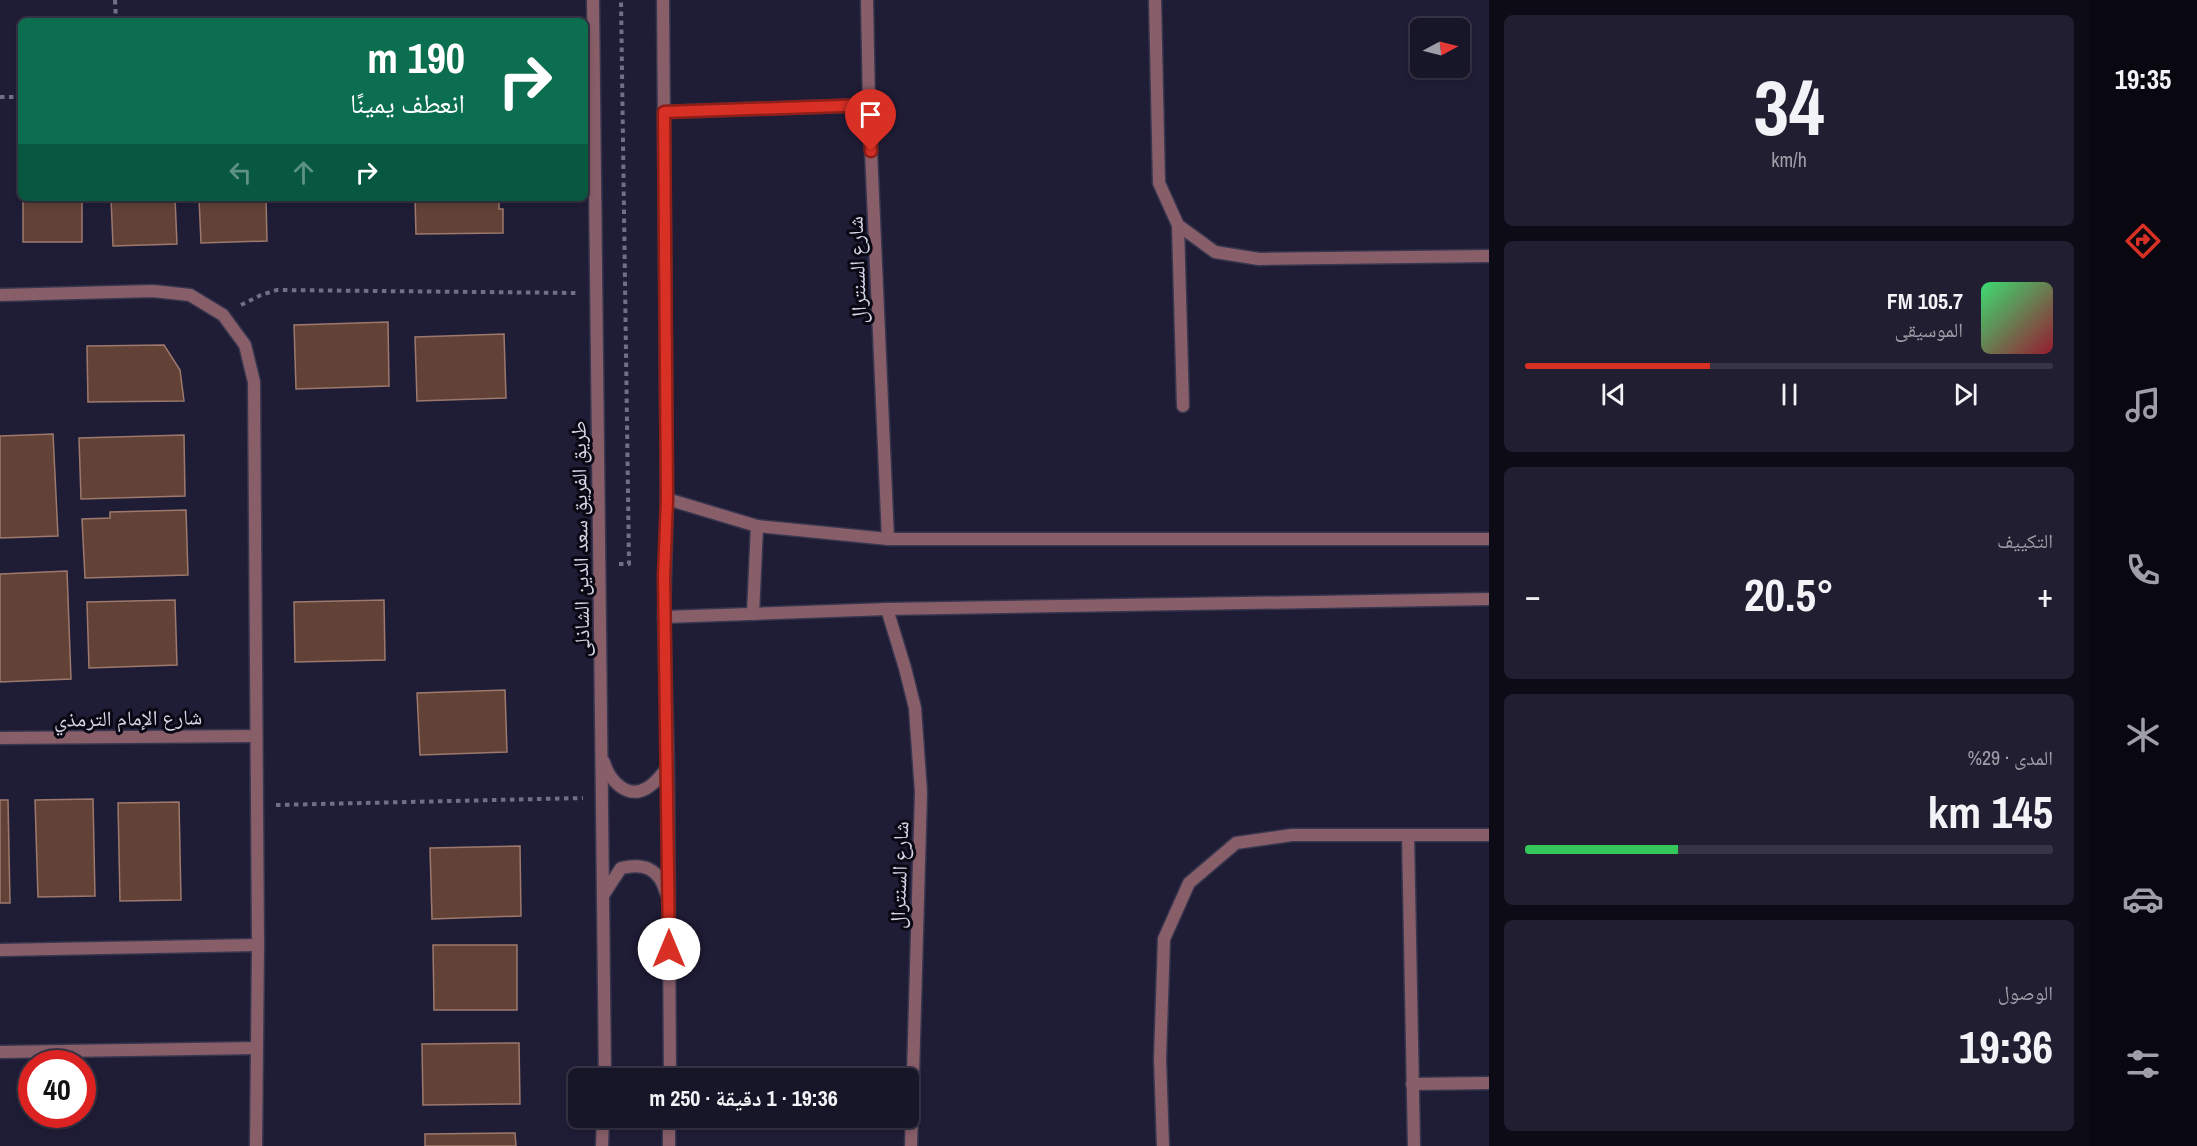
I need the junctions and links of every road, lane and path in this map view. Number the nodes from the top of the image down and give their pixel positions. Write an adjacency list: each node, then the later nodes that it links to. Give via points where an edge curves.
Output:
1 (115, 0): 7 (path)
2 (593, 0): 14 (street, طريق الفريق سعد الدين الشاذلى)
3 (621, 0): 22 (path, via 629,564)
4 (663, 0): 11 (street)
5 (867, 0): 10 (street, شارع السنترال)
6 (1155, 0): 12 (street, via 1159,183)
7 (116, 18)
8 (0, 97): 9 (path)
9 (18, 97)
10 (869, 105): 11 (street); 20 (street, شارع السنترال)
11 (664, 112): 18 (street)
12 (1178, 225): 13 (street, via 1215,252 1259,259); 17 (street)
13 (1489, 256)
14 (596, 293): 16 (path, via 277,290); 22 (street, طريق الفريق سعد الدين الشاذلى)
15 (0, 295): 16 (street, via 153,291 190,296)
16 (223, 315): 27 (street, via 245,345 254,382)
17 (1183, 406)
18 (667, 499): 19 (street); 26 (street)
19 (757, 526): 20 (street); 25 (street)
20 (888, 539): 21 (street)
21 (1489, 539)
22 (600, 564): 29 (street, طريق الفريق سعد الدين الشاذلى)
23 (1489, 599): 24 (street)
24 (886, 609): 25 (street); 50 (street, شارع السنترال, via 915,708 921,792)
25 (753, 614): 26 (street)
26 (664, 617): 30 (street)
27 (256, 736): 28 (street, شارع الإمام الترمذي); 32 (street)
28 (0, 738)
29 (602, 755): 30 (street, via 607,773 621,788 632,792 645,789); 31 (street, طريق الفريق سعد الدين الشاذلى)
30 (668, 767): 36 (street)
31 (602, 797): 32 (path); 35 (street, طريق الفريق سعد الدين الشاذلى)
32 (257, 805): 37 (street)
33 (1408, 835): 34 (street); 44 (street); 51 (street, via 1292,835 1236,843 1189,883 1164,939 1160,1059)
34 (1489, 835)
35 (603, 895): 36 (street, via 621,868 643,866 658,876); 41 (street, طريق الفريق سعد الدين الشاذلى)
36 (669, 905): 42 (street)
37 (258, 945): 38 (street); 39 (street)
38 (0, 950)
39 (256, 1048): 40 (street); 47 (street)
40 (0, 1052)
41 (605, 1068)
42 (670, 1068)
43 (1489, 1083): 44 (street)
44 (1412, 1084): 52 (street)
45 (603, 1128): 48 (street)
46 (669, 1128): 49 (street)
47 (256, 1146)
48 (602, 1146)
49 (669, 1146)
50 (911, 1146)
51 (1163, 1146)
52 (1414, 1146)

